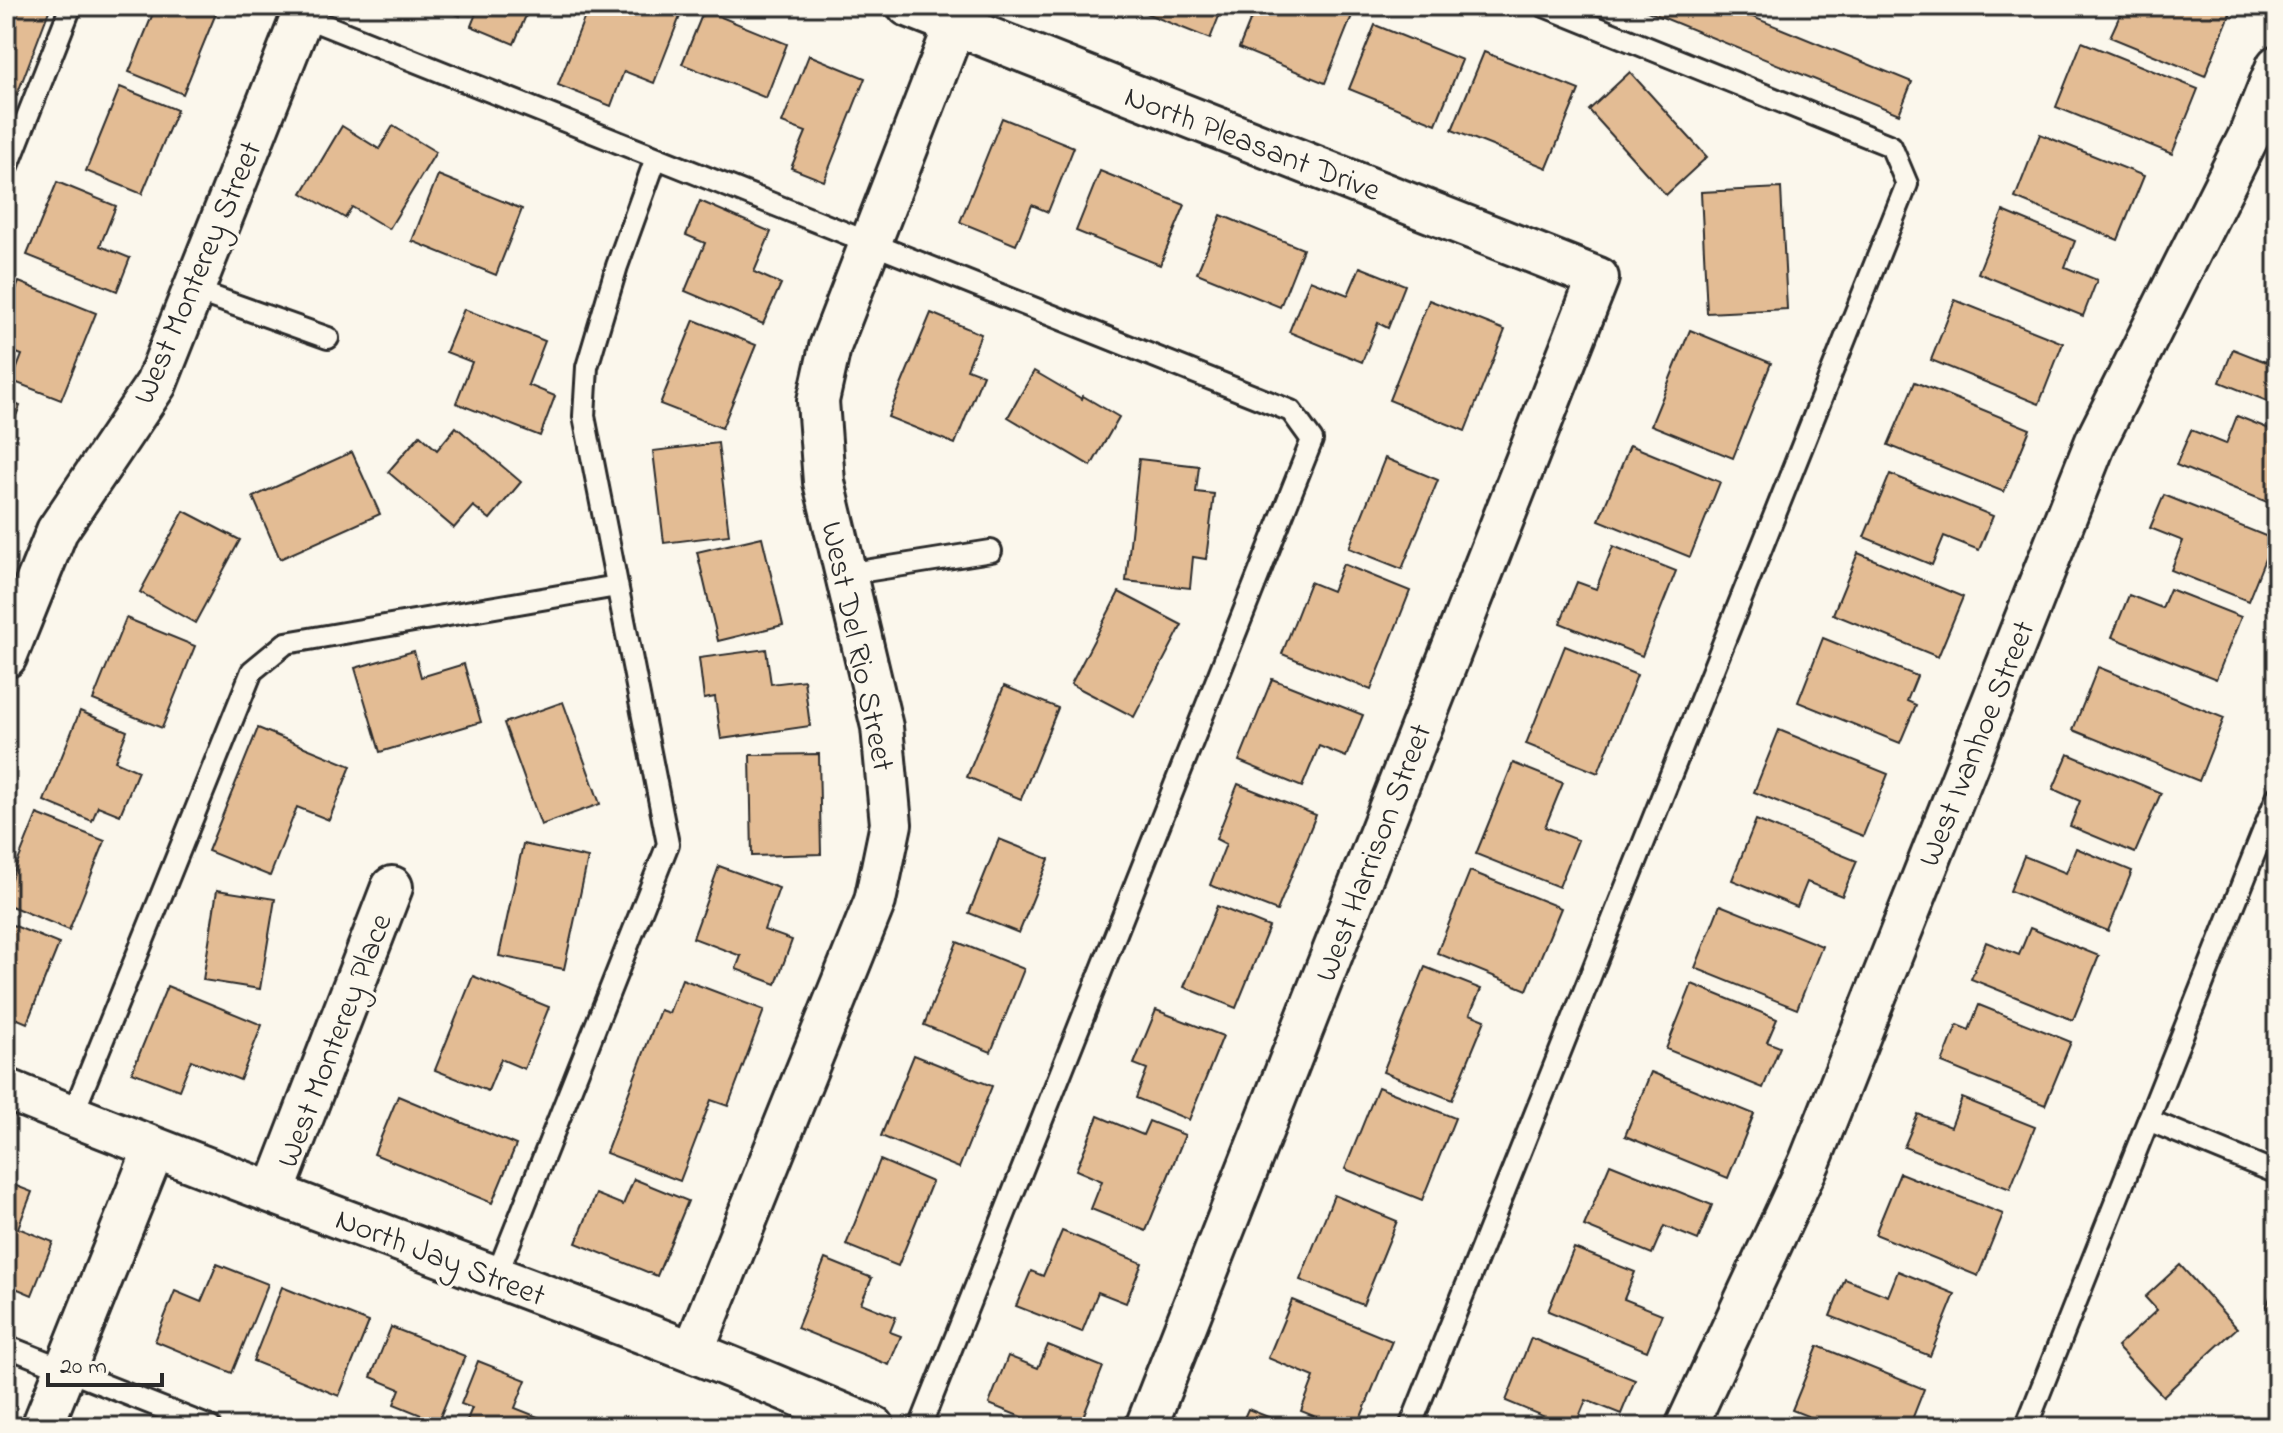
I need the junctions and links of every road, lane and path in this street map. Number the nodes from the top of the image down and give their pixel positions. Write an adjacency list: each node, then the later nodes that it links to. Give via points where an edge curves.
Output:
1 (71, 6): 8 (lane)
2 (908, 6): 5 (street, North Pleasant Drive)
3 (1544, 6): 34 (lane, via 1891,146 1907,184)
4 (304, 11): 7 (lane); 11 (street, West Monterey Street)
5 (955, 25): 9 (street, West Del Rio Street); 10 (street, North Pleasant Drive)
6 (2277, 66): 35 (street, West Ivanhoe Street, via 2249,136 2096,441 1810,1161)
7 (656, 158): 9 (lane); 15 (lane, via 587,367 584,416)
8 (6, 171)
9 (871, 243): 14 (street, West Del Rio Street, via 830,347 818,401 824,482); 32 (lane, via 1291,411 1312,440)
10 (1598, 278): 33 (street, West Harrison Street)
11 (193, 290): 12 (lane); 16 (street, West Monterey Street, via 156,384 57,531)
12 (328, 338)
13 (991, 551): 14 (lane)
14 (846, 574): 27 (street, West Del Rio Street, via 882,727 891,824 875,901)
15 (617, 586): 20 (lane, via 286,643 252,671); 25 (lane, via 668,844)
16 (6, 657)
17 (2277, 797): 21 (lane)
18 (392, 887): 24 (street, West Monterey Place)
19 (6, 1089): 20 (street, North Jay Street)
20 (72, 1116): 22 (street, North Jay Street)
21 (2148, 1120): 23 (lane); 36 (lane)
22 (154, 1149): 24 (street, North Jay Street); 28 (street)
23 (2277, 1173)
24 (274, 1192): 25 (street, North Jay Street)
25 (496, 1277): 27 (street, North Jay Street)
26 (6, 1346): 28 (lane)
27 (693, 1352): 31 (street, North Jay Street)
28 (65, 1370): 29 (street); 30 (lane)
29 (42, 1427)
30 (210, 1427)
31 (874, 1427)
32 (920, 1427)
33 (1146, 1427)
34 (1410, 1427)
35 (1686, 1427)
36 (2026, 1427)

